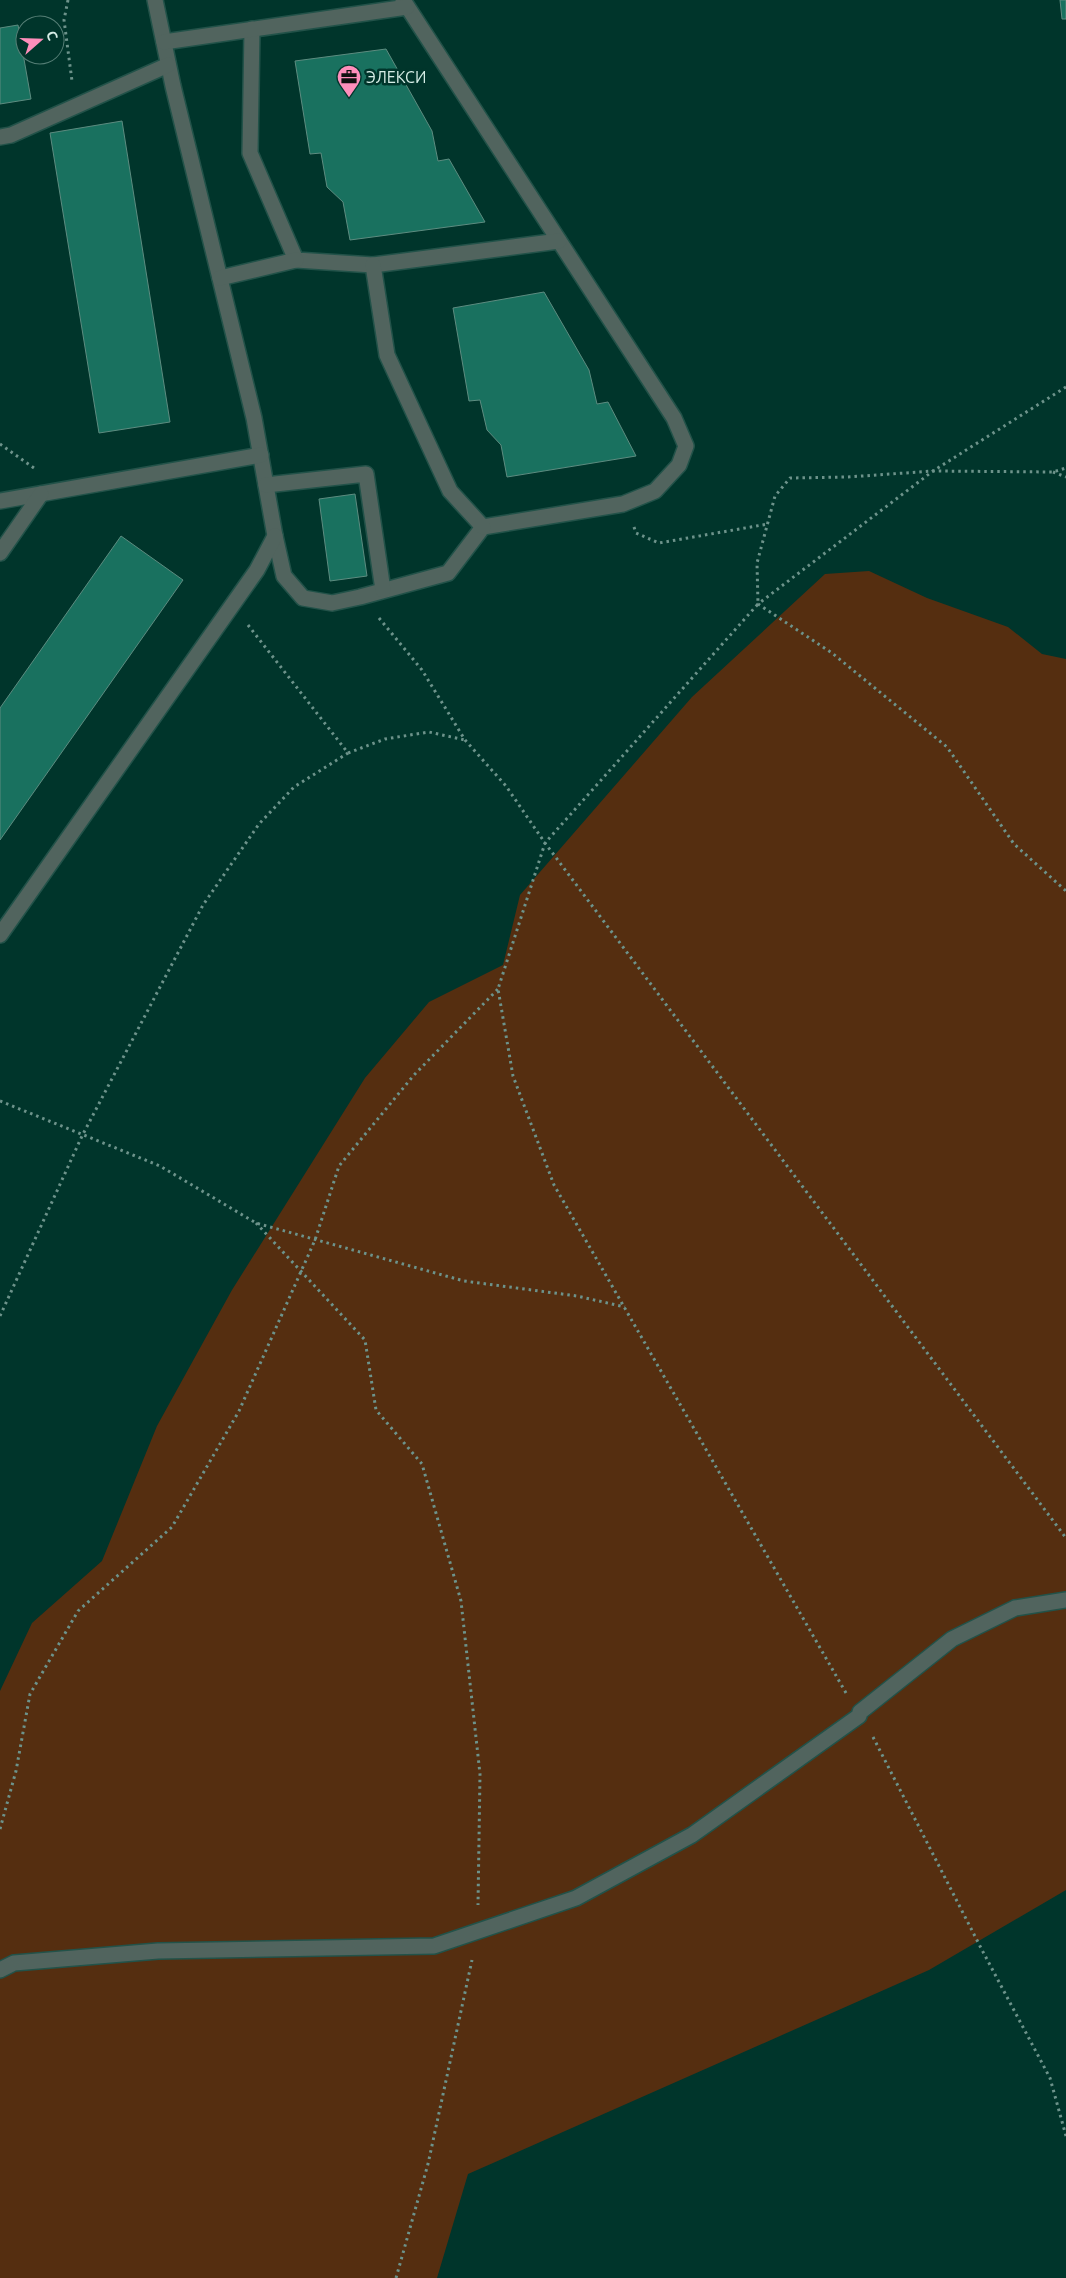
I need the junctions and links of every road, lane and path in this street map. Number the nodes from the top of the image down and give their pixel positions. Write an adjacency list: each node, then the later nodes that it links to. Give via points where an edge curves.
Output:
1 (68, 0): 7 (path, via 64,20)
2 (155, 0): 5 (street)
3 (405, 3): 4 (street); 9 (street)
4 (252, 30): 5 (street); 10 (street, via 250,153)
5 (164, 42): 6 (street)
6 (168, 64): 7 (street); 12 (street)
7 (78, 105): 8 (street)
8 (0, 137)
9 (559, 241): 11 (street); 22 (street, via 674,418 686,446 679,465 655,491)
10 (296, 260): 11 (street); 12 (street)
11 (373, 265): 24 (street, via 387,355 450,492)
12 (220, 278): 14 (street)
13 (1066, 387): 16 (path)
14 (261, 455): 19 (street); 20 (street)
15 (1066, 468): 17 (path)
16 (934, 471): 17 (path); 23 (path, via 790,478 775,496); 29 (path)
17 (1053, 472): 18 (path)
18 (1066, 477)
19 (266, 485): 25 (street); 27 (street, via 366,474)
20 (40, 494): 21 (street); 26 (street)
21 (0, 501)
22 (623, 504): 23 (path, via 636,533 659,543); 24 (street)
23 (768, 524): 29 (path, via 757,563)
24 (483, 527): 27 (street, via 448,573)
25 (275, 536): 28 (street, via 284,576 304,598 332,604); 30 (street, via 257,570)
26 (0, 553)
27 (383, 590): 28 (street)
28 (360, 597): 31 (path, via 422,670)
29 (758, 604): 33 (path); 34 (path, via 832,653 947,748 1014,844)
30 (231, 605): 32 (path); 35 (street)
31 (465, 740): 32 (path, via 429,732 385,739); 33 (path, via 506,786)
32 (348, 753): 38 (path, via 294,787 259,824 203,905)
33 (545, 843): 36 (path); 44 (path)
34 (1066, 891)
35 (0, 934)
36 (498, 989): 40 (path, via 414,1075 340,1166); 42 (path, via 513,1076 554,1185)
37 (0, 1101): 38 (path)
38 (82, 1136): 39 (path, via 160,1166); 43 (path)
39 (256, 1223): 40 (path); 41 (path)
40 (315, 1240): 41 (path); 42 (path, via 464,1281 577,1296)
41 (301, 1270): 47 (path, via 239,1411 172,1527 78,1611 30,1694 16,1771); 48 (path, via 366,1340 376,1410 422,1464 461,1601 480,1774)
42 (625, 1307): 46 (path)
43 (0, 1316)
44 (1066, 1538)
45 (1066, 1600): 46 (street, via 1015,1608 952,1639)
46 (860, 1714): 48 (street, via 692,1835 576,1898); 50 (path, via 1050,2078)
47 (0, 1829)
48 (478, 1931): 49 (street, via 434,1946 158,1951 14,1963); 51 (path, via 428,2164)
49 (0, 1970)
50 (1066, 2136)
51 (396, 2278)

